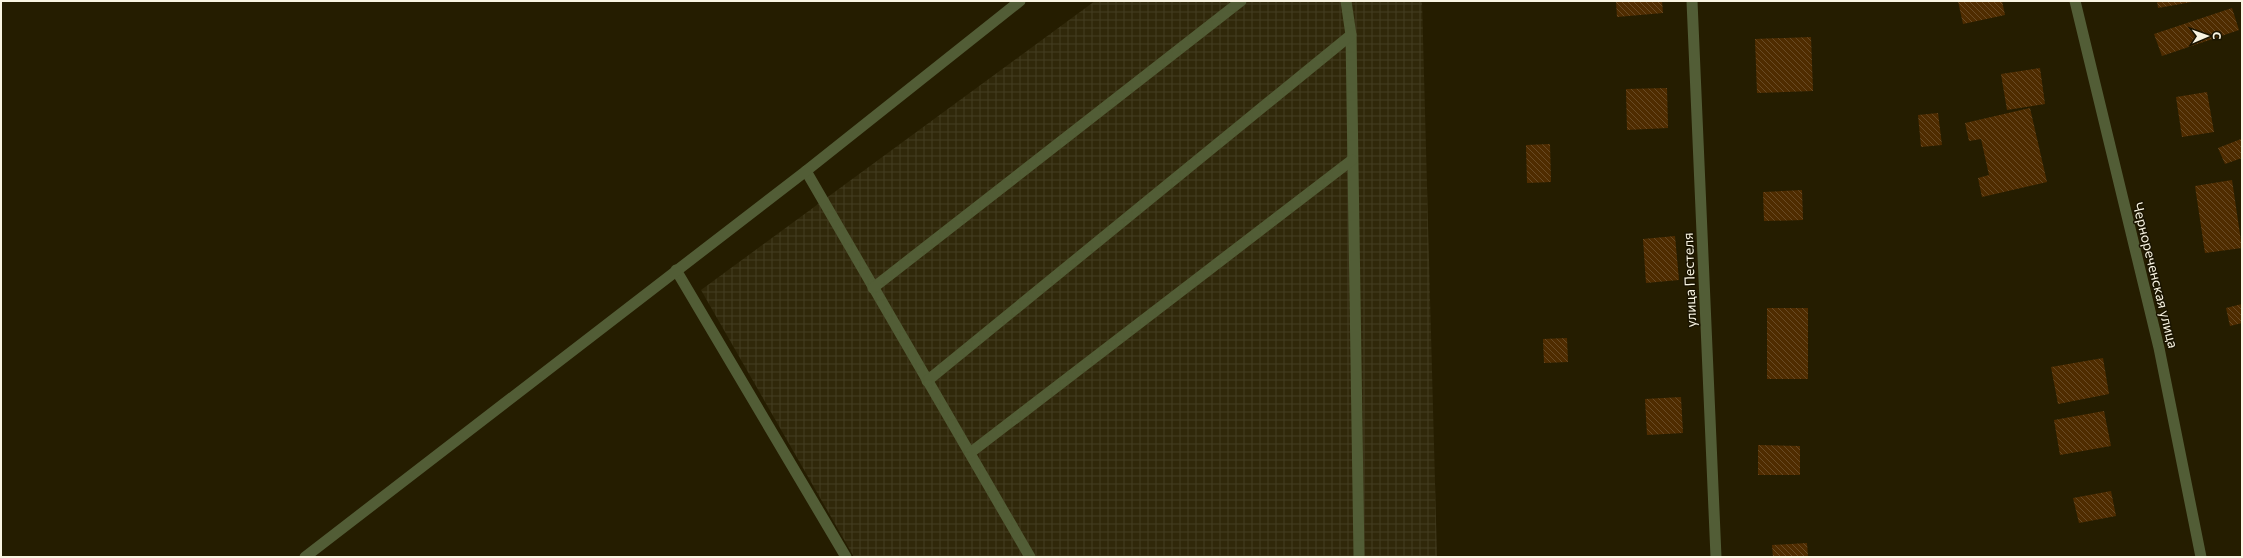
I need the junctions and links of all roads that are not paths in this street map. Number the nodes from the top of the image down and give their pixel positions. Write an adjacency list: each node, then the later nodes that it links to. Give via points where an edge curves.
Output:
1 (1020, 1): 8 (street)
2 (1241, 1): 10 (street)
3 (1346, 1): 6 (street)
4 (1692, 1): 17 (street, улица Пестеля)
5 (2075, 1): 18 (street, Чернореченская улица, via 2159,348)
6 (1350, 36): 7 (street); 11 (street)
7 (1352, 160): 12 (street); 16 (street)
8 (806, 171): 9 (street); 10 (street)
9 (676, 270): 13 (street); 14 (street)
10 (873, 288): 11 (street)
11 (928, 381): 12 (street)
12 (970, 453): 15 (street)
13 (305, 557)
14 (846, 557)
15 (1030, 557)
16 (1359, 557)
17 (1716, 557)
18 (2201, 557)

